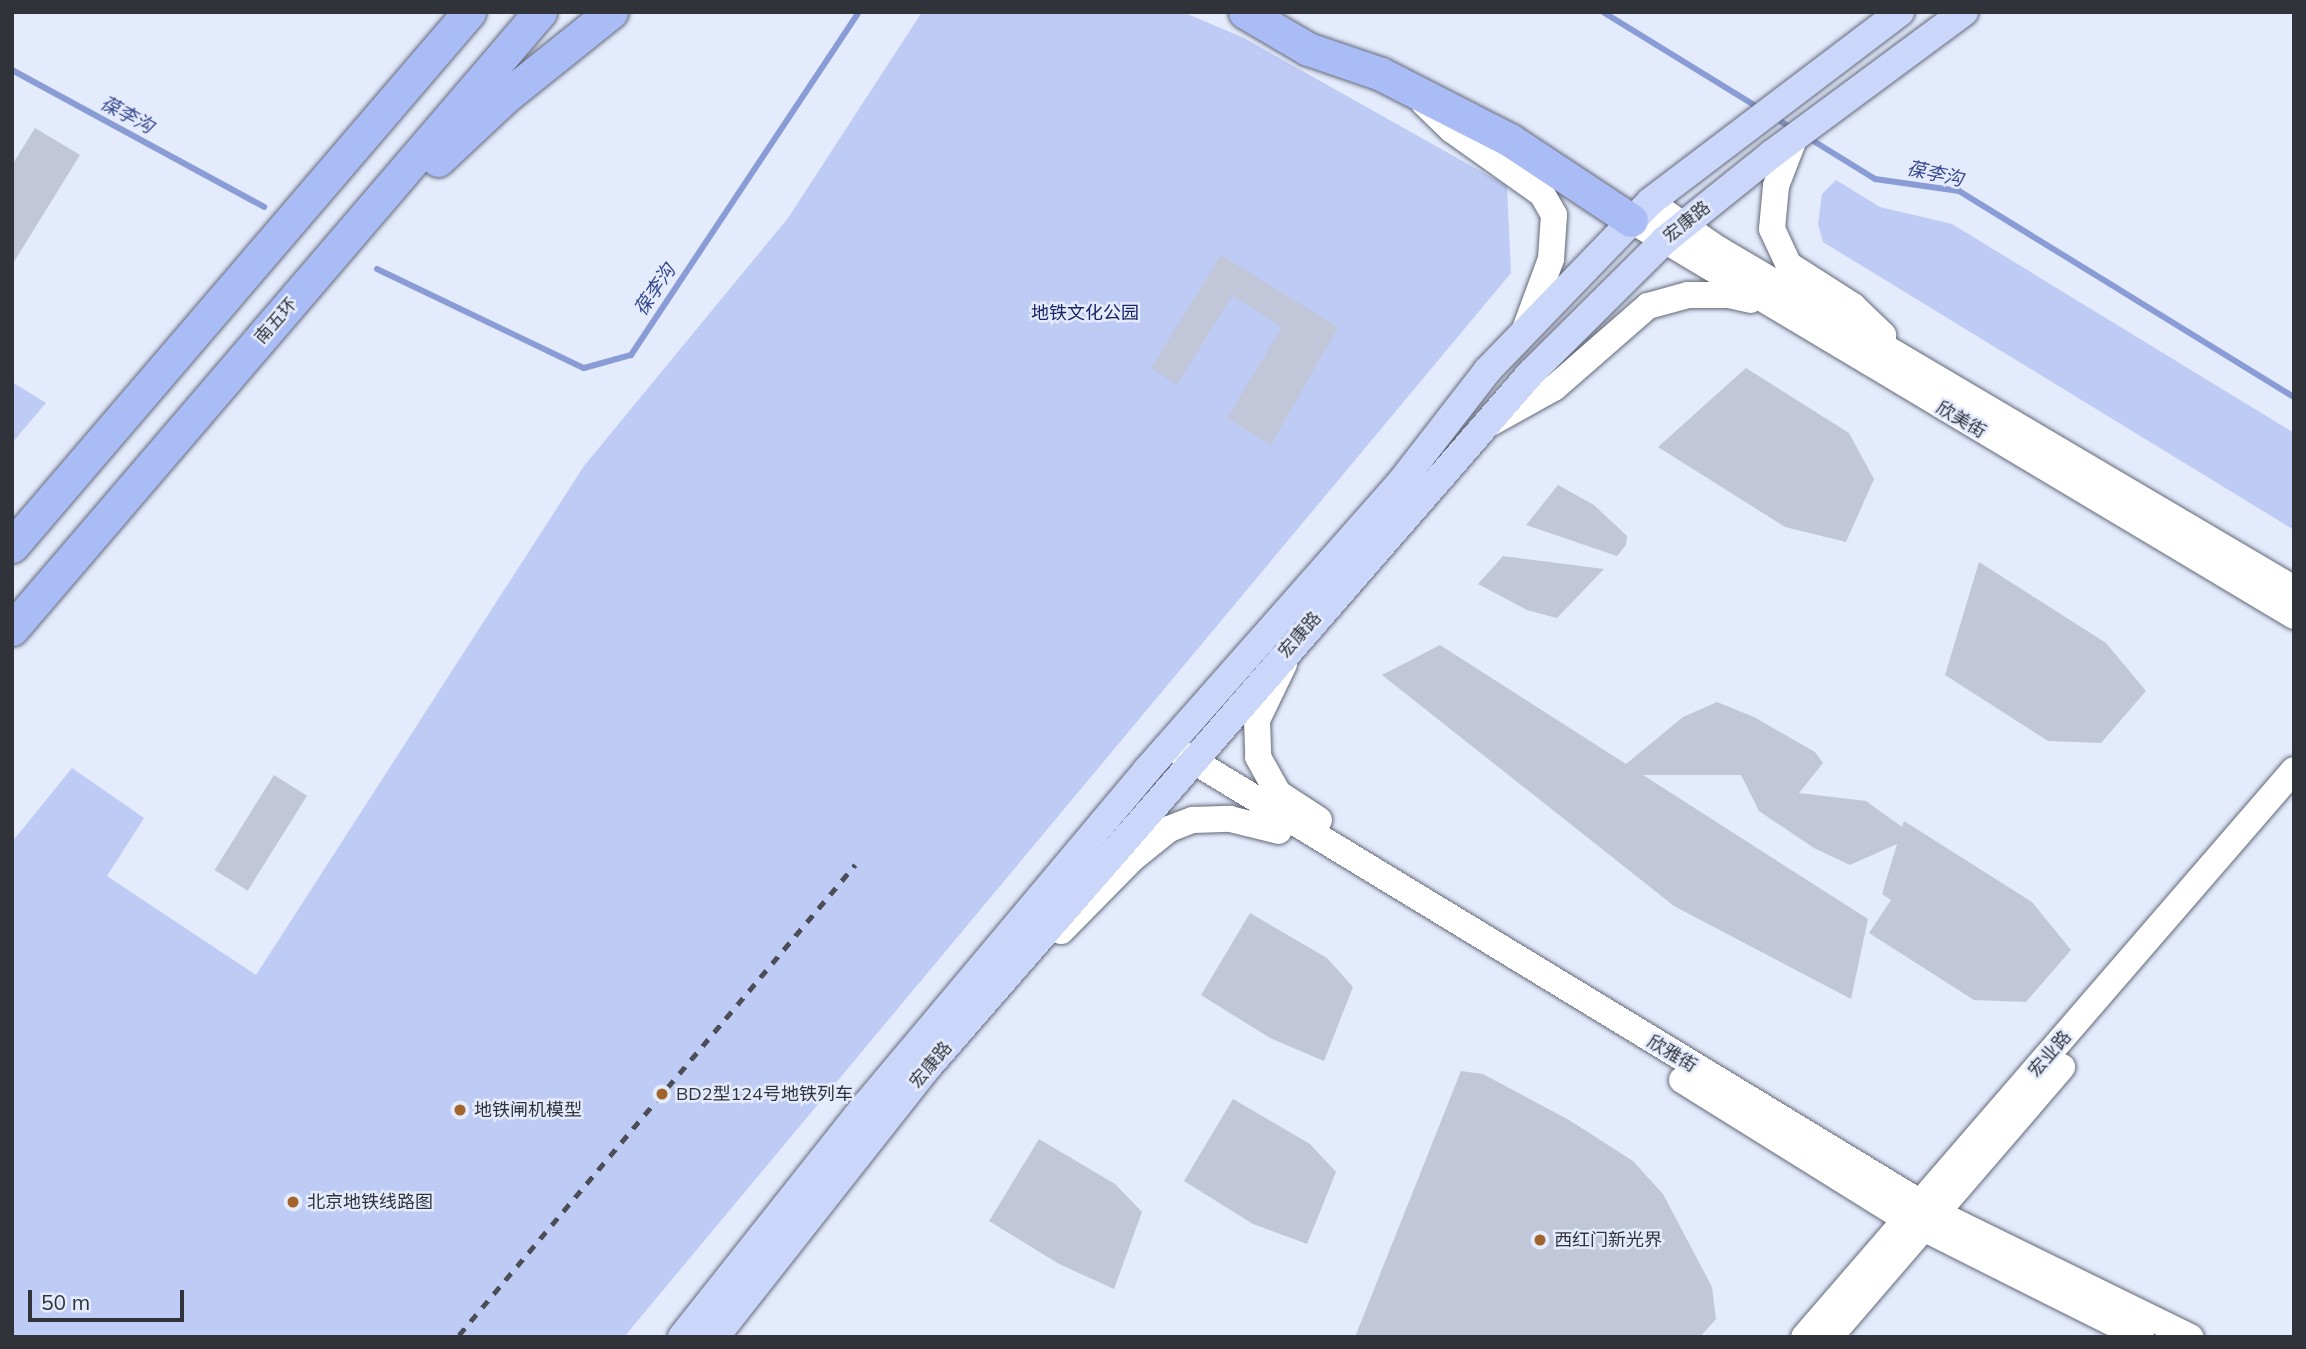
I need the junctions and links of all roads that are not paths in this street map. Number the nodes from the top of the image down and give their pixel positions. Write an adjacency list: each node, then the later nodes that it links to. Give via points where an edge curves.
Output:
1 (469, 12): 16 (highway)
2 (540, 12): 11 (highway, 南五环)
3 (611, 12): 11 (highway, via 505,97)
4 (1245, 12): 7 (highway, via 1308,49)
5 (1900, 12): 9 (main road, 宏康路)
6 (1964, 12): 8 (main road, 宏康路)
7 (1411, 89): 9 (highway); 13 (street, via 1452,130 1542,194 1554,215 1551,259)
8 (1783, 146): 10 (main road, 宏康路); 14 (street, via 1772,229 1789,265 1853,306)
9 (1640, 211): 10 (street, 欣美街); 13 (main road, 宏康路)
10 (1674, 233): 12 (street, 欣美街); 14 (street, 欣美街); 15 (main road, 宏康路, via 1635,266)
11 (305, 288): 19 (highway, 南五环)
12 (1766, 305): 15 (street, via 1729,295 1702,295 1648,306 1554,388); 18 (street, 欣美街)
13 (1524, 332): 21 (main road, 宏康路, via 1401,482)
14 (1915, 365): 17 (street, 欣美街)
15 (1480, 429): 20 (main road, 宏康路)
16 (12, 546)
17 (2294, 589)
18 (2294, 616)
19 (12, 629)
20 (1293, 644): 22 (main road, 宏康路); 26 (street, via 1258,720 1258,757 1278,793 1352,841)
21 (1165, 749): 22 (street, 欣雅街); 29 (main road, 宏康路, via 866,1105)
22 (1189, 766): 25 (street, 欣雅街); 26 (street, 欣雅街); 27 (main road, 宏康路)
23 (2294, 770): 28 (street, 宏业路)
24 (2294, 792): 28 (street, 宏业路)
25 (1279, 831): 27 (street, via 1230,819 1193,820 1169,829); 28 (street, 欣雅街)
26 (1409, 894): 28 (street, 欣雅街)
27 (997, 988): 30 (main road, 宏康路, via 762,1272)
28 (1923, 1215): 31 (street, 宏业路); 32 (street, 宏业路); 33 (street, 欣雅街); 34 (street, 欣雅街)
29 (682, 1337)
30 (715, 1337)
31 (1804, 1337)
32 (1830, 1337)
33 (2141, 1337)
34 (2190, 1337)

